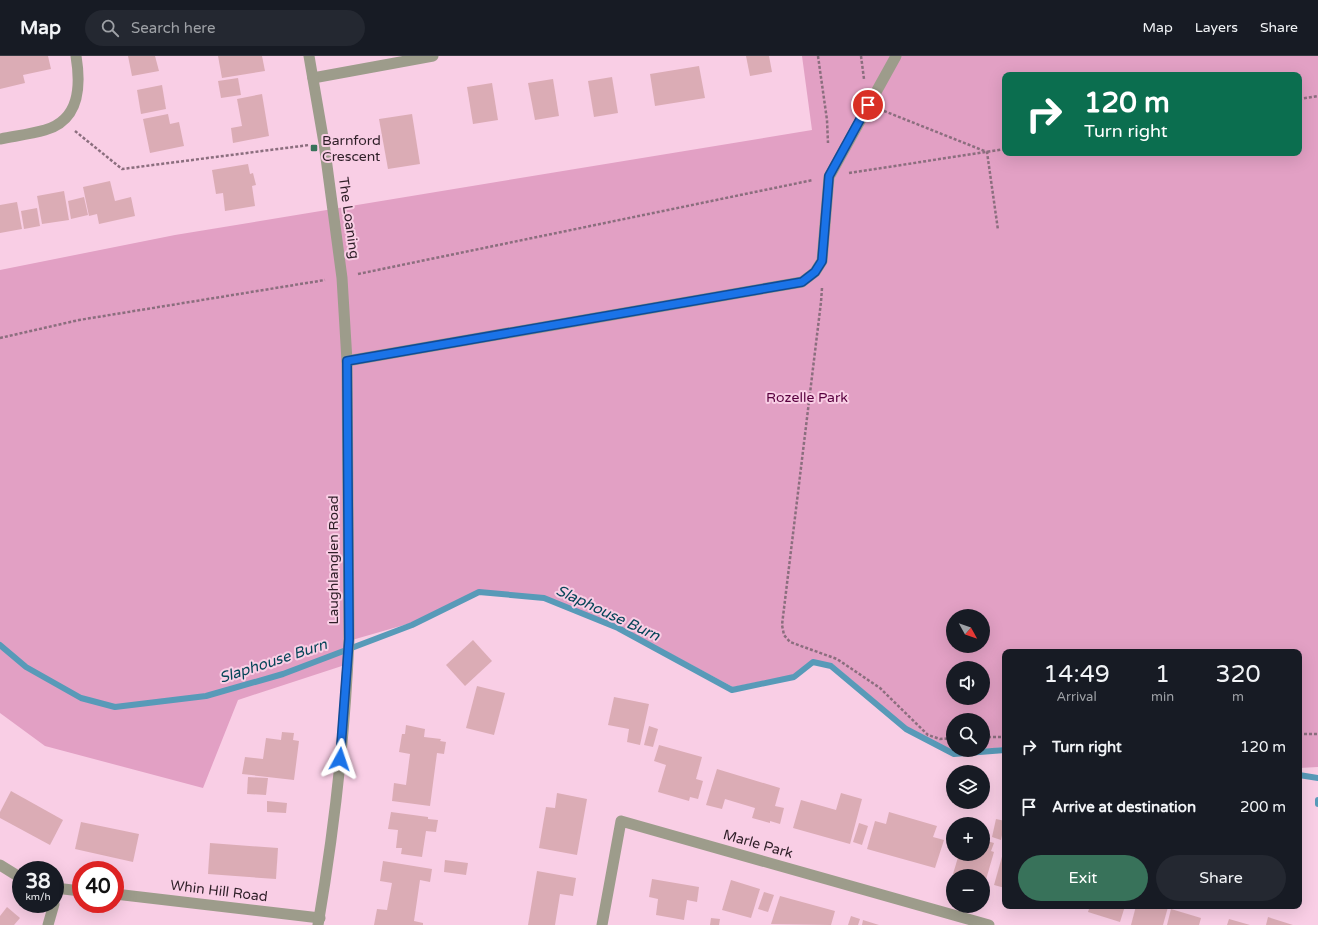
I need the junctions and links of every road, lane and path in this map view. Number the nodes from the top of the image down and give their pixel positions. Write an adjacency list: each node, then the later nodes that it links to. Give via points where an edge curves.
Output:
1 (76, 56): 11 (street, via 79,89 74,107)
2 (309, 56): 7 (street, The Loaning)
3 (433, 56): 7 (street)
4 (818, 56): 14 (path, via 827,120)
5 (861, 56): 10 (path)
6 (896, 56): 10 (street)
7 (313, 78): 13 (street, The Loaning)
8 (1318, 96): 9 (path)
9 (1302, 99)
10 (868, 105): 16 (path); 17 (street)
11 (63, 121): 12 (street, via 46,130); 13 (path, via 122,169)
12 (0, 139)
13 (324, 143): 20 (street, The Loaning)
14 (828, 148)
15 (1002, 150): 16 (path)
16 (987, 152): 17 (path); 18 (path)
17 (829, 176): 19 (street); 20 (path)
18 (998, 230)
19 (822, 261): 22 (street, via 815,272 802,282); 27 (path, via 821,302 782,625 784,635 790,642 837,659 880,688 928,735)
20 (342, 278): 21 (path, via 80,320); 22 (street, The Loaning)
21 (0, 338)
22 (347, 361): 32 (street, Laughlanglen Road, via 348,664 337,791)
23 (1302, 734): 24 (path)
24 (1318, 734)
25 (990, 737): 26 (path)
26 (1002, 737)
27 (946, 739)
28 (0, 864): 29 (street)
29 (12, 872)
30 (124, 895): 32 (street, Whin Hill Road)
31 (51, 913): 33 (street)
32 (319, 921)
33 (48, 925)
34 (602, 925): 35 (street, Marle Park, via 621,821)
35 (989, 925)

